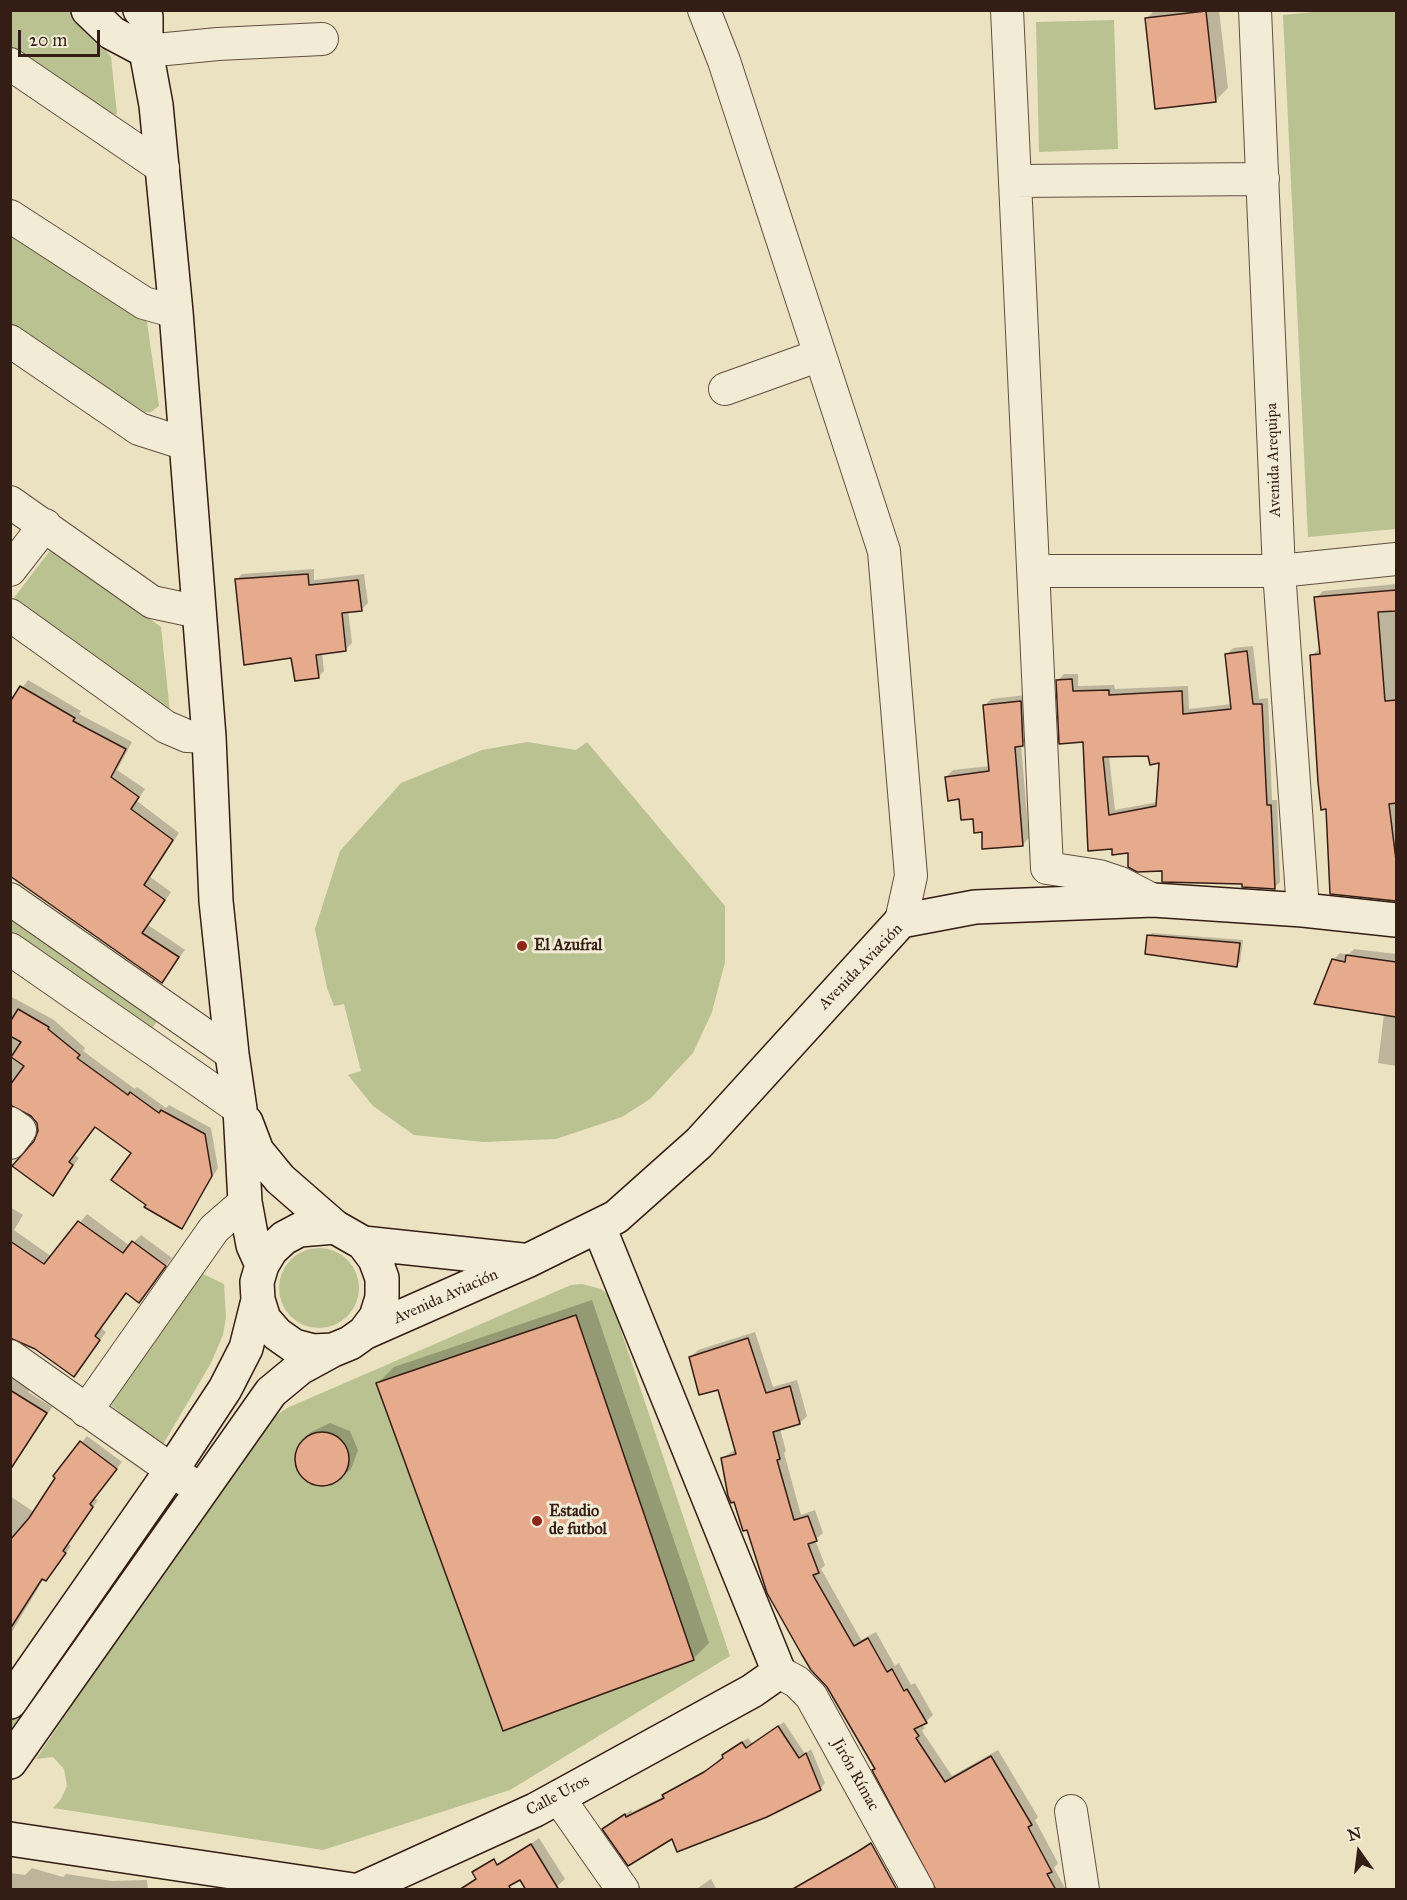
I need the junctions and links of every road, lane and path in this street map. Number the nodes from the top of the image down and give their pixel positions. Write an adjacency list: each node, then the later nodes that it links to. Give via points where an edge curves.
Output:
1 (88, 10): 7 (street, via 112,33)
2 (140, 10): 7 (street, via 146,17)
3 (704, 10): 15 (street)
4 (1008, 10): 11 (street)
5 (1255, 10): 10 (street, Avenida Arequipa)
6 (322, 39): 7 (street)
7 (146, 51): 9 (street)
8 (10, 63): 9 (street)
9 (163, 168): 13 (street)
10 (1263, 179): 11 (street); 23 (street, Avenida Arequipa)
11 (1016, 181): 22 (street)
12 (10, 216): 13 (street, via 144,303)
13 (176, 312): 17 (street)
14 (10, 341): 17 (street, via 139,429)
15 (820, 355): 16 (street); 31 (street, via 884,550 911,876)
16 (725, 389)
17 (186, 444): 24 (street)
18 (10, 502): 19 (street)
19 (45, 525): 21 (street); 24 (street, via 152,602)
20 (1396, 559): 23 (street)
21 (11, 568)
22 (1034, 571): 23 (street); 28 (street, via 1047,868 1099,876)
23 (1279, 571): 29 (street, Avenida Arequipa)
24 (199, 612): 26 (street)
25 (10, 615): 26 (street, via 166,727 187,736)
26 (210, 737): 33 (street, via 216,901)
27 (10, 899): 33 (street)
28 (1153, 900): 29 (street, Avenida Aviación); 31 (street, Avenida Aviación, via 975,907)
29 (1303, 910): 30 (street, Avenida Aviación)
30 (1396, 920)
31 (901, 921): 39 (street, Avenida Aviación, via 699,1143)
32 (10, 949): 34 (street)
33 (232, 1054): 34 (street)
34 (240, 1109): 37 (street); 38 (street, via 257,1151 280,1179)
35 (10, 1123): 36 (street, via 20,1130)
36 (10, 1143)
37 (245, 1202): 42 (street, via 253,1245); 47 (street, via 214,1229)
38 (335, 1227): 40 (street); 42 (street, via 299,1230 271,1250)
39 (600, 1227): 41 (street, Avenida Aviación); 50 (street)
40 (363, 1243): 41 (street, Avenida Aviación); 44 (street, via 382,1278 382,1298 376,1317)
41 (527, 1261): 44 (street, Avenida Aviación)
42 (262, 1265): 43 (street, via 257,1282)
43 (258, 1300): 45 (street, via 264,1319 294,1346 313,1351); 48 (street, via 246,1348 225,1389)
44 (364, 1333): 45 (street)
45 (333, 1350): 49 (street, via 300,1368 271,1392)
46 (10, 1356): 47 (street)
47 (86, 1411): 48 (street)
48 (171, 1471): 49 (street); 51 (street)
49 (200, 1490): 52 (street)
50 (779, 1672): 53 (street, Calle Uros, via 752,1691); 59 (street, Jirón Rímac, via 811,1696)
51 (10, 1702)
52 (10, 1762)
53 (558, 1797): 57 (street, Calle Uros); 58 (street)
54 (1071, 1811): 60 (street)
55 (18, 1837): 56 (street)
56 (353, 1890)
57 (359, 1890)
58 (623, 1890)
59 (918, 1890)
60 (1083, 1890)

